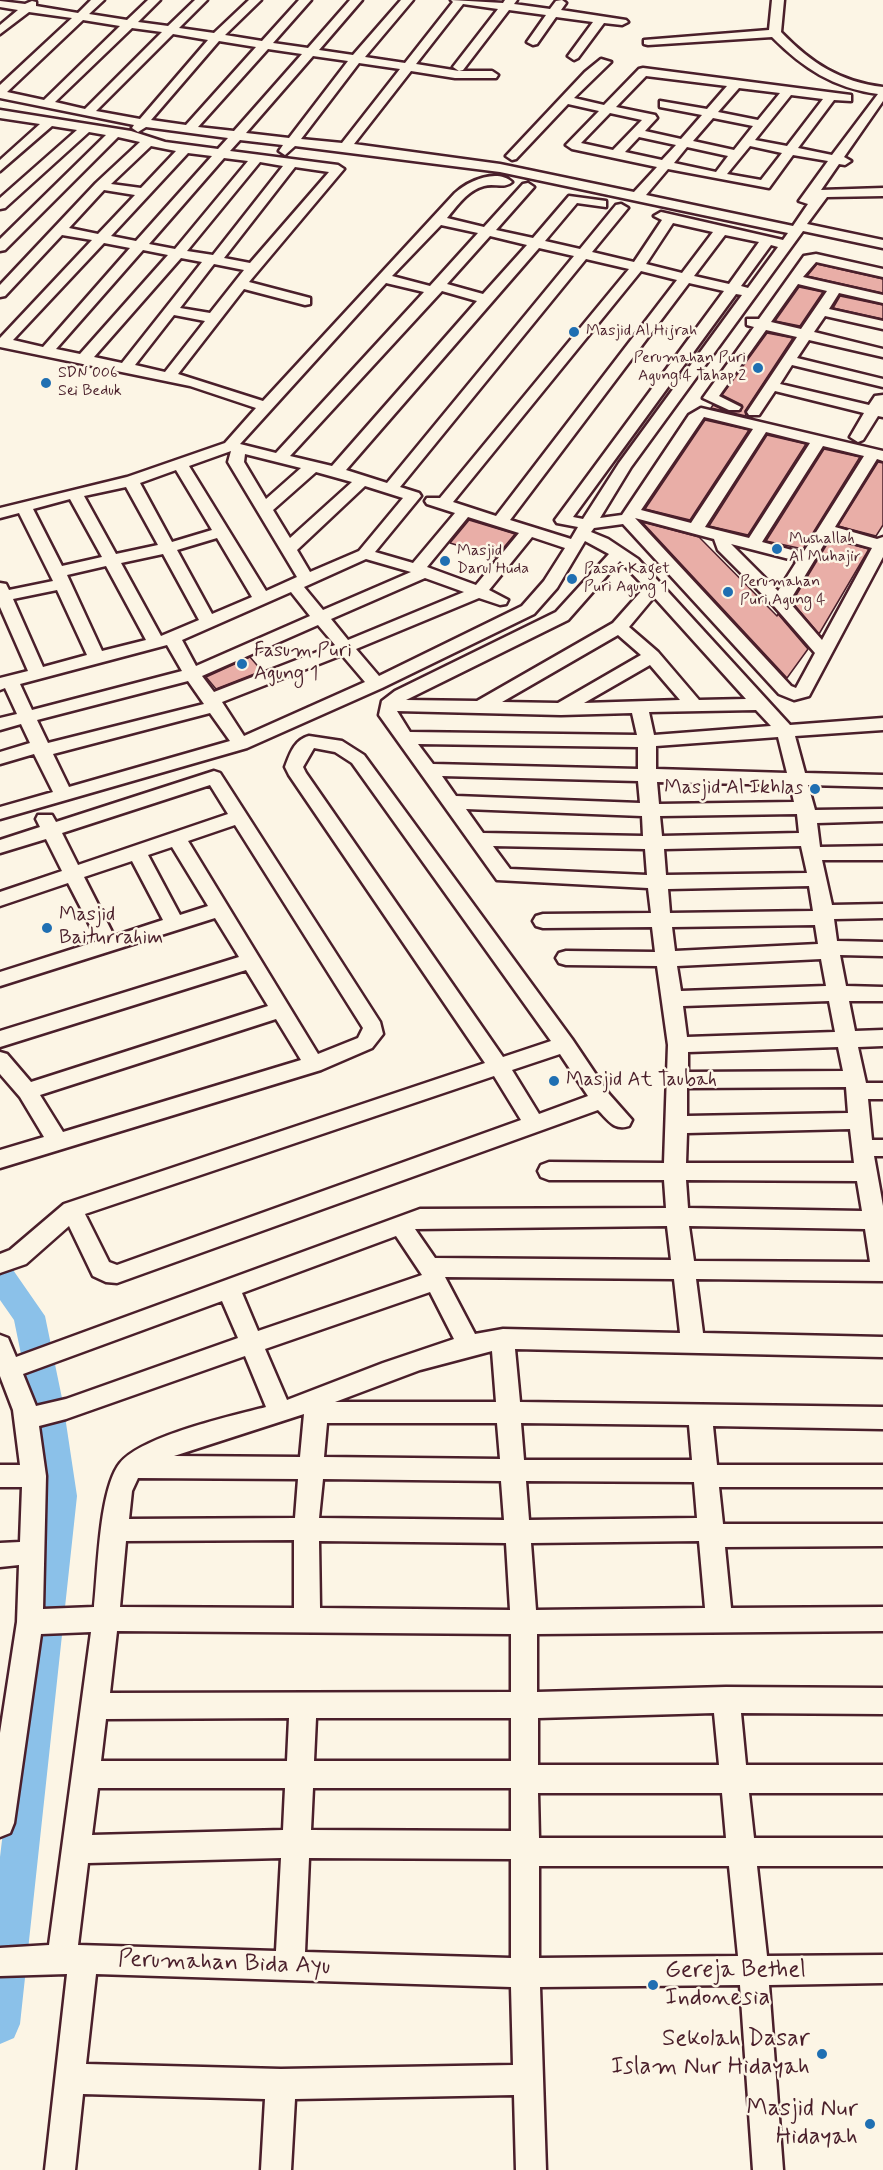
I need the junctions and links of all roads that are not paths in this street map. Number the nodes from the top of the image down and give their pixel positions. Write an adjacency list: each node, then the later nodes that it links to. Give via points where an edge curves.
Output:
1 (38, 0): 15 (street)
2 (98, 0): 17 (street)
3 (154, 0): 20 (street)
4 (201, 0): 22 (street)
5 (255, 0): 24 (street)
6 (305, 0): 27 (street)
7 (356, 0): 28 (street)
8 (407, 0): 30 (street)
9 (459, 0): 12 (street); 32 (street)
10 (563, 0): 16 (street)
11 (761, 0): 14 (street)
12 (509, 3): 16 (street); 33 (street)
13 (0, 4): 15 (street)
14 (776, 6): 23 (street)
15 (25, 9): 17 (street); 21 (street)
16 (553, 12): 18 (street); 25 (street)
17 (79, 17): 20 (street); 38 (street)
18 (601, 19): 19 (street); 29 (street)
19 (622, 22)
20 (128, 25): 22 (street); 43 (street)
21 (0, 31)
22 (171, 31): 24 (street); 46 (street)
23 (775, 33): 26 (street); 39 (street, via 828,79)
24 (216, 38): 27 (street); 51 (street)
25 (533, 42)
26 (648, 42)
27 (264, 45): 28 (street); 55 (street)
28 (310, 51): 30 (street); 60 (street)
29 (574, 56)
30 (357, 58): 32 (street); 62 (street)
31 (605, 62): 42 (street)
32 (408, 66): 34 (street); 65 (street)
33 (459, 67)
34 (492, 75)
35 (736, 84): 36 (street); 37 (street); 48 (street)
36 (675, 91): 44 (street, via 643,72); 48 (street); 50 (street)
37 (788, 91): 40 (street); 53 (street)
38 (0, 93): 43 (street)
39 (882, 94): 72 (street)
40 (831, 96): 41 (street); 67 (street)
41 (847, 98)
42 (565, 100): 44 (street); 81 (street, via 512,156)
43 (48, 102): 46 (street)
44 (608, 108): 50 (street); 69 (street, via 572,145)
45 (883, 112): 72 (street)
46 (88, 113): 51 (street)
47 (0, 114): 49 (street)
48 (712, 114): 53 (street); 64 (street)
49 (16, 117): 52 (street); 56 (street)
50 (651, 118): 57 (street)
51 (145, 121): 55 (street); 59 (street)
52 (49, 122): 54 (street); 77 (street)
53 (761, 123): 63 (street)
54 (86, 129): 58 (street); 75 (street)
55 (188, 130): 60 (street)
56 (0, 131)
57 (636, 133): 64 (street); 69 (street)
58 (114, 134): 59 (street); 78 (street)
59 (131, 135): 61 (street)
60 (234, 136): 62 (street); 68 (street)
61 (150, 140): 66 (street); 80 (street)
62 (292, 142): 65 (street); 73 (street)
63 (746, 142): 67 (street); 70 (street)
64 (686, 143): 70 (street); 76 (street)
65 (345, 147): 87 (street, via 500,168)
66 (185, 149): 68 (street); 83 (street)
67 (791, 150): 72 (street); 79 (street, via 764,185)
68 (220, 154): 71 (street); 104 (street)
69 (616, 154): 76 (street)
70 (736, 154): 79 (street)
71 (255, 160): 73 (street); 105 (street)
72 (840, 160): 85 (street); 94 (street)
73 (276, 162): 74 (street)
74 (291, 164): 107 (street); 109 (street, via 338,169)
75 (42, 165): 78 (street); 88 (street)
76 (666, 165): 79 (street); 81 (street)
77 (0, 167)
78 (74, 171): 80 (street); 91 (street)
79 (719, 176)
80 (105, 182): 83 (street); 95 (street)
81 (646, 186): 87 (street); 94 (street)
82 (528, 187): 86 (street); 93 (street, via 486,179 460,195); 97 (street)
83 (144, 192): 98 (street)
84 (883, 192): 85 (street)
85 (823, 193): 94 (street)
86 (562, 196): 89 (street); 100 (street)
87 (637, 197): 94 (street)
88 (0, 205)
89 (621, 208): 92 (street); 106 (street)
90 (0, 210): 91 (street)
91 (30, 216): 95 (street); 103 (street)
92 (670, 218): 96 (street); 108 (street)
93 (438, 220): 97 (street); 111 (street)
94 (797, 224): 101 (street); 102 (street)
95 (62, 226): 98 (street); 119 (street)
96 (721, 231): 99 (street); 112 (street)
97 (487, 232): 100 (street); 117 (street)
98 (100, 239): 104 (street); 130 (street)
99 (767, 241): 101 (street); 115 (street)
100 (537, 244): 106 (street); 121 (street)
101 (784, 244): 118 (street)
102 (883, 244)
103 (0, 247)
104 (139, 247): 105 (street); 131 (street)
105 (178, 253): 107 (street); 133 (street)
106 (583, 255): 108 (street); 153 (street)
107 (213, 260): 109 (street); 123 (street)
108 (637, 267): 112 (street); 156 (street)
109 (253, 268): 114 (street)
110 (883, 273): 113 (street, via 812,258)
111 (383, 278): 117 (street); 140 (street)
112 (687, 278): 115 (street); 162 (street)
113 (794, 279): 116 (street); 127 (street)
114 (241, 284): 122 (street); 125 (street)
115 (733, 288): 118 (street); 161 (street)
116 (836, 288): 120 (street); 124 (street)
117 (437, 289): 121 (street); 147 (street)
118 (752, 292): 126 (street)
119 (0, 293)
120 (883, 299)
121 (488, 300): 150 (street)
122 (305, 301)
123 (170, 310): 125 (street); 135 (street)
124 (821, 311): 128 (street); 129 (street)
125 (214, 318): 136 (street)
126 (735, 319): 127 (street); 163 (street, via 624,466)
127 (760, 324): 129 (street); 142 (street, via 710,398)
128 (883, 325)
129 (806, 334): 132 (street); 134 (street)
130 (2, 343): 131 (street)
131 (46, 352): 133 (street)
132 (883, 353)
133 (83, 360): 135 (street)
134 (789, 360): 137 (street); 138 (street)
135 (125, 368): 136 (street)
136 (173, 378): 140 (street)
137 (883, 382)
138 (772, 386): 141 (street); 142 (street)
139 (883, 393): 141 (street)
140 (264, 406): 145 (street)
141 (878, 411): 143 (street)
142 (758, 419): 143 (street); 144 (street); 163 (street, via 701,412); 164 (street)
143 (858, 437): 146 (street)
144 (819, 440): 146 (street); 171 (street)
145 (236, 448): 147 (street); 148 (street); 158 (street, via 236,462)
146 (880, 451): 165 (street)
147 (281, 457): 149 (street)
148 (180, 464): 152 (street); 167 (street)
149 (313, 466): 150 (street); 158 (street)
150 (336, 472): 151 (street)
151 (363, 480): 153 (street); 173 (street)
152 (131, 481): 154 (street); 172 (street)
153 (390, 489): 155 (street)
154 (75, 493): 157 (street); 177 (street)
155 (413, 496): 156 (street); 175 (street)
156 (443, 504): 159 (street)
157 (24, 507): 160 (street); 179 (street)
158 (265, 508): 173 (street)
159 (465, 512): 162 (street); 178 (street)
160 (0, 513)
161 (563, 520): 163 (street); 169 (street)
162 (500, 522): 166 (street)
163 (602, 526): 164 (street); 169 (street); 174 (street, via 602,542); 186 (street); 189 (street)
164 (696, 528): 168 (street)
165 (826, 530): 170 (street); 176 (street)
166 (529, 531): 169 (street); 183 (street)
167 (221, 532): 172 (street); 184 (street)
168 (721, 536): 171 (street); 185 (street, via 724,547)
169 (550, 537)
170 (882, 543): 195 (street)
171 (753, 544): 176 (street)
172 (168, 548): 177 (street); 188 (street)
173 (289, 548): 180 (street)
174 (619, 552): 181 (street); 205 (street, via 562,616)
175 (365, 554): 178 (street); 180 (street)
176 (807, 559): 185 (street)
177 (114, 561): 179 (street); 192 (street)
178 (421, 570): 183 (street); 187 (street)
179 (60, 578): 182 (street); 197 (street)
180 (301, 583): 184 (street); 187 (street)
181 (655, 586): 190 (street); 191 (street)
182 (2, 592): 198 (street)
183 (479, 592): 186 (street); 194 (street)
184 (262, 599): 188 (street)
185 (780, 602): 195 (street)
186 (528, 610): 202 (street)
187 (319, 618): 193 (street); 194 (street)
188 (208, 622): 192 (street)
189 (723, 625): 191 (street); 195 (street, via 785,690 794,694 803,692)
190 (619, 627): 196 (street); 207 (street)
191 (698, 633): 204 (street)
192 (164, 640): 197 (street); 199 (street)
193 (253, 647): 199 (street); 200 (street)
194 (345, 648): 200 (street); 202 (street)
195 (823, 651)
196 (652, 657): 206 (street); 209 (street)
197 (97, 659): 198 (street)
198 (37, 673): 201 (street)
199 (192, 674): 203 (street); 210 (street)
200 (276, 676): 203 (street)
201 (5, 683): 210 (street)
202 (376, 684): 211 (street)
203 (213, 703): 218 (street); 219 (street)
204 (761, 704): 206 (street); 214 (street)
205 (388, 705): 207 (street); 215 (street, via 388,715)
206 (694, 705): 208 (street)
207 (479, 707): 209 (street)
208 (639, 707): 209 (street); 216 (street)
209 (561, 709)
210 (28, 717): 212 (street); 219 (street)
211 (287, 721): 217 (street); 218 (street)
212 (0, 724)
213 (883, 724): 214 (street)
214 (785, 731): 216 (street); 223 (street)
215 (407, 738): 216 (street); 221 (street)
216 (647, 741): 222 (street)
217 (309, 742): 265 (street, via 331,742 358,759); 269 (street, via 295,760 298,774)
218 (241, 744): 225 (street)
219 (40, 749): 220 (street); 225 (street)
220 (0, 758)
221 (427, 770): 222 (street); 226 (street)
222 (647, 776): 223 (street); 228 (street)
223 (800, 779): 224 (street); 229 (street)
224 (883, 780)
225 (64, 796): 227 (street)
226 (452, 802): 228 (street); 235 (street)
227 (38, 803): 230 (street); 233 (street)
228 (651, 810): 229 (street); 236 (street)
229 (806, 812): 231 (street); 237 (street)
230 (0, 813)
231 (883, 815)
232 (239, 818): 233 (street, via 214,777); 234 (street); 268 (street, via 373,1027 373,1035 365,1044)
233 (49, 830): 238 (street); 241 (street)
234 (177, 838): 239 (street); 245 (street)
235 (477, 839): 236 (street); 243 (street, via 504,876)
236 (655, 843): 237 (street); 243 (street)
237 (810, 846): 240 (street); 242 (street)
238 (0, 847)
239 (136, 851): 241 (street); 250 (street)
240 (883, 853)
241 (73, 874): 244 (street); 251 (street)
242 (818, 879): 243 (street); 247 (street)
243 (657, 882): 248 (street)
244 (0, 899)
245 (221, 909): 250 (street); 256 (street)
246 (883, 911): 247 (street)
247 (825, 915): 248 (street); 252 (street)
248 (661, 920): 249 (street); 255 (street)
249 (543, 921)
250 (175, 924): 251 (street)
251 (109, 944): 257 (street)
252 (829, 949): 253 (street); 255 (street); 258 (street)
253 (883, 950)
254 (566, 958): 255 (street)
255 (666, 959): 260 (street)
256 (251, 961): 261 (street); 264 (street)
257 (0, 979)
258 (837, 993): 259 (street); 260 (street); 262 (street)
259 (883, 994)
260 (672, 999): 266 (street)
261 (280, 1010): 268 (street); 272 (street)
262 (845, 1038): 263 (street); 266 (street); 271 (street)
263 (883, 1038)
264 (0, 1039)
265 (565, 1044): 269 (street); 274 (street)
266 (678, 1045): 270 (street)
267 (0, 1060): 272 (street)
268 (314, 1064): 279 (street)
269 (498, 1066): 277 (street); 286 (street)
270 (677, 1080): 271 (street); 278 (street)
271 (856, 1085): 273 (street); 276 (street)
272 (27, 1091): 279 (street)
273 (883, 1091)
274 (602, 1100): 275 (street); 277 (street)
275 (621, 1120)
276 (859, 1121): 278 (street); 280 (street)
277 (534, 1123): 286 (street, via 117,1274 101,1269)
278 (675, 1125): 282 (street)
279 (58, 1143): 281 (street)
280 (872, 1148): 284 (street)
281 (0, 1159)
282 (675, 1170): 283 (street); 284 (street); 287 (street)
283 (549, 1172)
284 (867, 1172): 285 (street)
285 (877, 1194): 289 (street)
286 (72, 1210): 290 (street, via 18,1257)
287 (677, 1217): 288 (street, via 438,1216); 289 (street); 291 (street)
288 (400, 1224): 293 (street); 294 (street)
289 (879, 1235): 292 (street)
290 (4, 1263)
291 (683, 1268): 292 (street); 293 (street); 296 (street)
292 (883, 1271)
293 (432, 1274): 297 (street, via 411,1287); 298 (street)
294 (229, 1290): 297 (street); 301 (street)
295 (503, 1339): 296 (street); 298 (street); 304 (street)
296 (693, 1343): 300 (street)
297 (253, 1344): 303 (street); 305 (street)
298 (468, 1344): 302 (street)
299 (0, 1345): 301 (street)
300 (883, 1347)
301 (28, 1363): 305 (street)
302 (316, 1406): 303 (street); 304 (street); 309 (street)
303 (280, 1412): 308 (street, via 174,1446)
304 (508, 1412): 306 (street); 310 (street)
305 (34, 1417): 313 (street)
306 (700, 1417): 307 (street); 311 (street)
307 (883, 1418)
308 (131, 1467): 309 (street); 316 (street, via 121,1484)
309 (310, 1467): 310 (street); 315 (street)
310 (513, 1472): 311 (street); 317 (street)
311 (705, 1473): 314 (street); 318 (street)
312 (0, 1476): 313 (street)
313 (34, 1476): 320 (street)
314 (883, 1476)
315 (306, 1529): 316 (street); 317 (street); 326 (street)
316 (115, 1530): 322 (street)
317 (517, 1532): 318 (street); 327 (street)
318 (710, 1532): 319 (street); 324 (street)
319 (883, 1535)
320 (34, 1553): 321 (street); 325 (street)
321 (0, 1555)
322 (106, 1619): 325 (street); 326 (street); 332 (street)
323 (883, 1619): 324 (street)
324 (718, 1620): 327 (street)
325 (40, 1621): 338 (street)
326 (307, 1621): 327 (street)
327 (524, 1622): 330 (street)
328 (726, 1700): 329 (street); 330 (street); 336 (street)
329 (883, 1701)
330 (525, 1705): 331 (street); 335 (street)
331 (303, 1706): 332 (street); 333 (street)
332 (94, 1707): 334 (street)
333 (299, 1773): 334 (street); 335 (street); 339 (street)
334 (86, 1774): 340 (street)
335 (525, 1777): 336 (street); 341 (street)
336 (735, 1778): 337 (street); 343 (street)
337 (883, 1779)
338 (0, 1823)
339 (296, 1845): 340 (street); 341 (street); 346 (street)
340 (76, 1849): 344 (street)
341 (525, 1849): 343 (street); 349 (street)
342 (883, 1852): 343 (street)
343 (742, 1853): 348 (street)
344 (72, 1959): 345 (street, Perumahan Bida Ayu); 346 (street, Perumahan Bida Ayu); 350 (street)
345 (8, 1961)
346 (290, 1966): 349 (street, Perumahan Bida Ayu)
347 (883, 1969): 348 (street, Perumahan Bida Ayu)
348 (754, 1972): 349 (street, Perumahan Bida Ayu); 356 (street)
349 (525, 1973): 351 (street)
350 (70, 2079): 352 (street); 353 (street)
351 (528, 2080): 352 (street); 355 (street)
352 (281, 2084): 354 (street)
353 (60, 2170)
354 (276, 2170)
355 (531, 2170)
356 (768, 2170)

